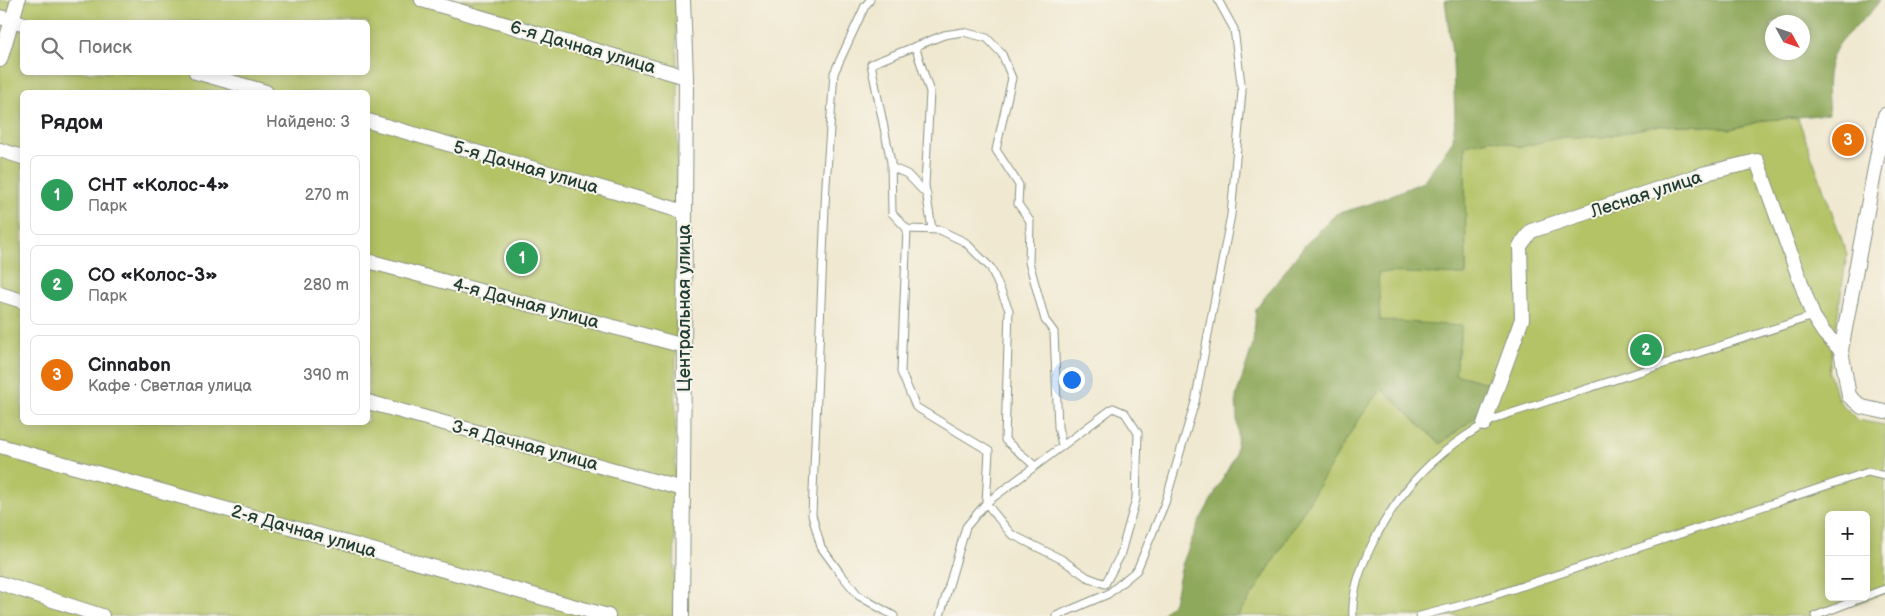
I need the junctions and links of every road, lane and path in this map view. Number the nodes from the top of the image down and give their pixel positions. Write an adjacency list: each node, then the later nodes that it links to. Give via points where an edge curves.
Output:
1 (18, 0): 6 (street)
2 (422, 0): 10 (street, 6-я Дачная улица)
3 (683, 0): 10 (street, Центральная улица)
4 (870, 0): 45 (lane, via 834,73 812,515 821,547 846,581 859,596)
5 (1218, 0): 39 (lane, via 1234,29 1242,91 1231,215 1195,402 1166,503 1137,570)
6 (11, 20): 8 (street)
7 (915, 46): 16 (lane, via 871,64); 17 (lane, via 930,92); 30 (lane, via 963,32 987,38 1002,54 1012,78 996,150 1019,185 1018,204 1030,221 1029,262 1045,320 1054,332 1058,427)
8 (0, 60)
9 (206, 75): 11 (street)
10 (686, 77): 18 (street, Центральная улица)
11 (259, 90)
12 (1885, 115): 26 (street)
13 (370, 122): 18 (street, 5-я Дачная улица)
14 (0, 150): 15 (street)
15 (20, 156)
16 (891, 167): 17 (lane, via 907,174); 19 (lane, via 892,213)
17 (927, 196): 20 (lane)
18 (685, 212): 25 (street, Центральная улица)
19 (907, 229): 20 (lane); 35 (lane, via 901,372 916,407 989,451)
20 (932, 229): 32 (lane, via 965,242 991,268 1010,310 1005,440)
21 (370, 262): 25 (street, 4-я Дачная улица)
22 (0, 294): 23 (street)
23 (20, 300)
24 (1813, 316): 26 (street, Лесная улица); 29 (lane); 29 (street, Лесная улица, via 1757,161 1688,180 1531,232 1520,246 1522,319)
25 (684, 346): 34 (street, Центральная улица)
26 (1841, 350): 28 (street, via 1849,396 1862,407)
27 (370, 403): 34 (street, 3-я Дачная улица)
28 (1885, 412)
29 (1484, 424): 48 (lane, via 1446,451 1413,482 1391,514 1365,560 1352,604)
30 (1062, 445): 32 (lane); 37 (lane, via 1113,408 1125,413 1138,433 1136,499 1120,556)
31 (0, 446): 43 (street, 2-я Дачная улица)
32 (1034, 466): 35 (lane)
33 (1885, 476): 49 (lane, via 1868,472 1477,601)
34 (683, 489): 44 (street, Центральная улица)
35 (986, 503): 37 (lane, via 1011,534 1061,559 1086,577); 46 (lane, via 966,527)
36 (0, 583): 42 (street)
37 (1105, 584): 39 (lane)
38 (1885, 589): 40 (lane)
39 (1108, 594): 47 (lane)
40 (1870, 595)
41 (1854, 601): 50 (lane)
42 (102, 616)
43 (608, 616)
44 (682, 616)
45 (894, 616)
46 (940, 616)
47 (1056, 616)
48 (1353, 616)
49 (1420, 616)
50 (1815, 616)

